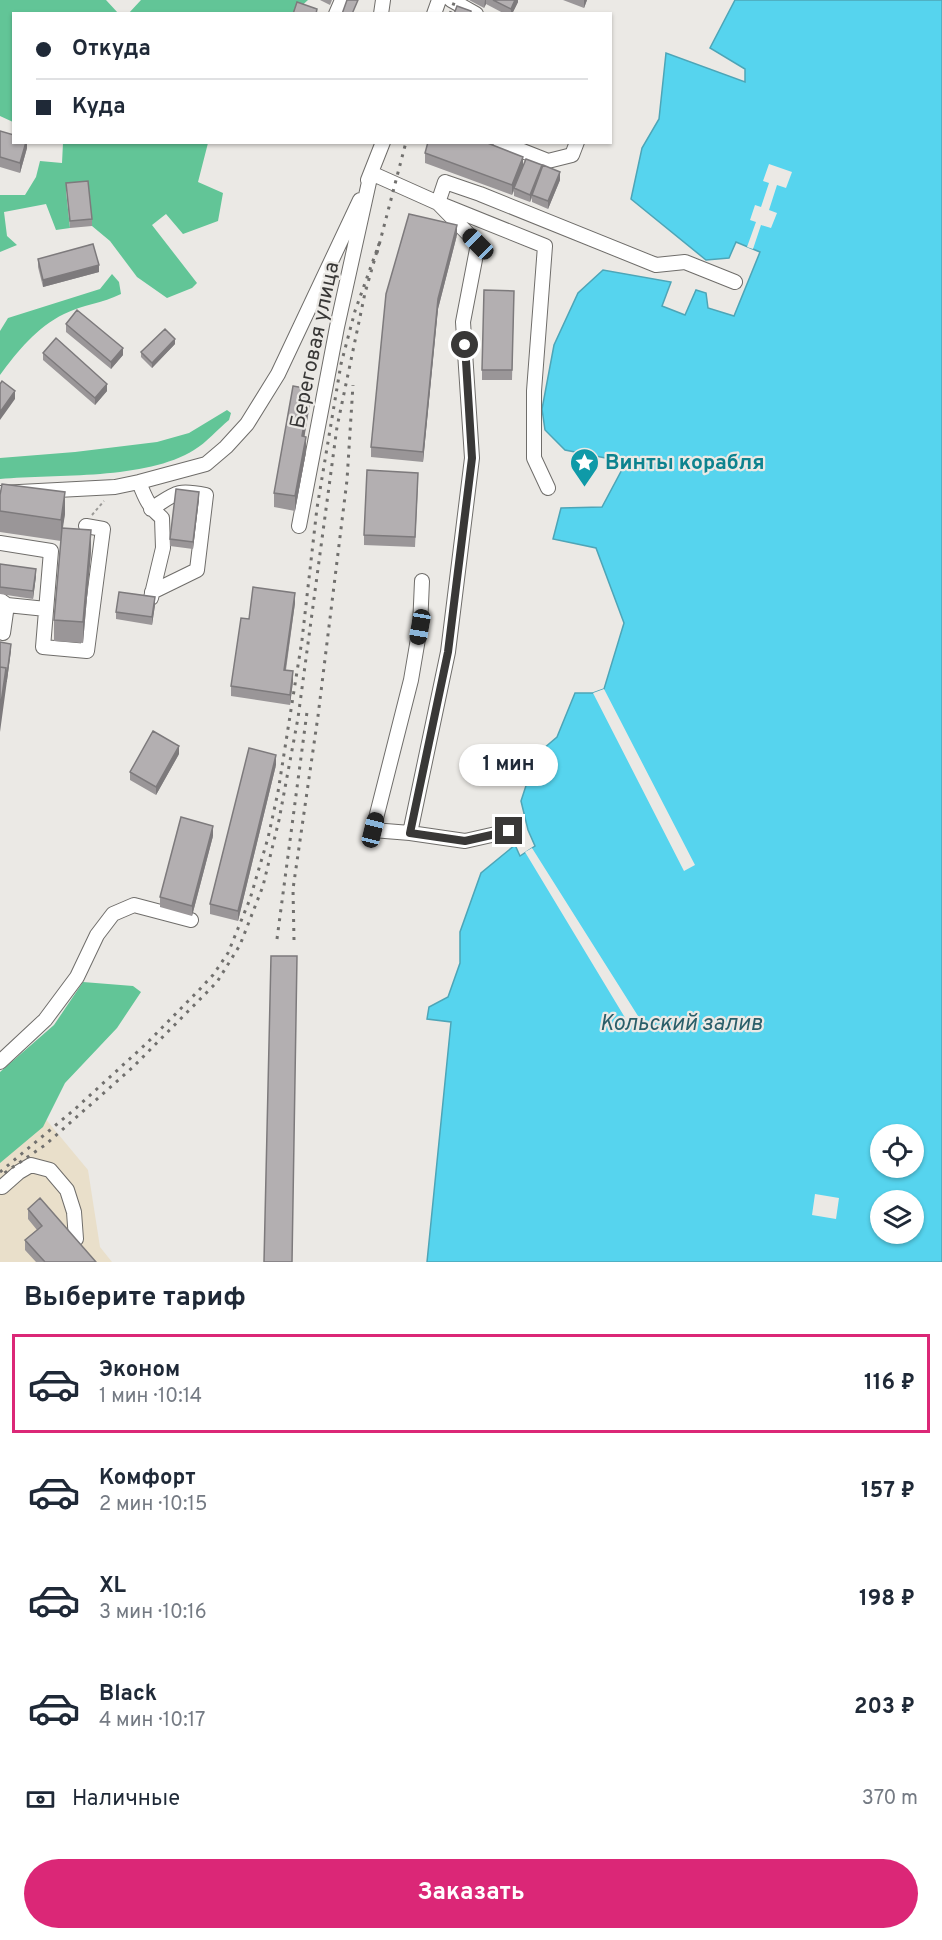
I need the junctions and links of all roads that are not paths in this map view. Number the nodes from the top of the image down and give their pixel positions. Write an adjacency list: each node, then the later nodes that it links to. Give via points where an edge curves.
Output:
1 (451, 0): 2 (street)
2 (472, 12)
3 (382, 144): 6 (street)
4 (505, 144): 5 (street, via 548,161 572,156)
5 (576, 144)
6 (371, 173): 7 (street); 9 (street, via 278,374 248,424 206,464); 14 (street, Береговая улица)
7 (438, 203): 8 (street, via 445,182 656,265 685,261); 10 (street, via 544,246 534,391 534,458); 21 (street, via 478,244 463,322 472,458 448,652)
8 (735, 282)
9 (139, 482): 11 (street, via 115,487); 12 (street)
10 (548, 489)
11 (0, 493)
12 (151, 509): 12 (street, via 162,518 163,548 151,598 197,570 206,495 176,493)
13 (87, 523): 18 (street, via 103,529 87,651 43,647)
14 (299, 526)
15 (0, 543): 18 (street, via 51,550)
16 (422, 581): 21 (street, via 420,627 411,680 373,830)
17 (2, 606): 18 (street); 19 (street)
18 (46, 609)
19 (3, 633)
20 (509, 831): 21 (street, via 465,841)
21 (410, 833)
22 (191, 920): 23 (street, via 134,905 113,915 97,934 77,977 45,1020)
23 (0, 1062)
24 (2, 1187): 25 (street, via 31,1165 50,1170 67,1190 75,1212)
25 (76, 1239)

